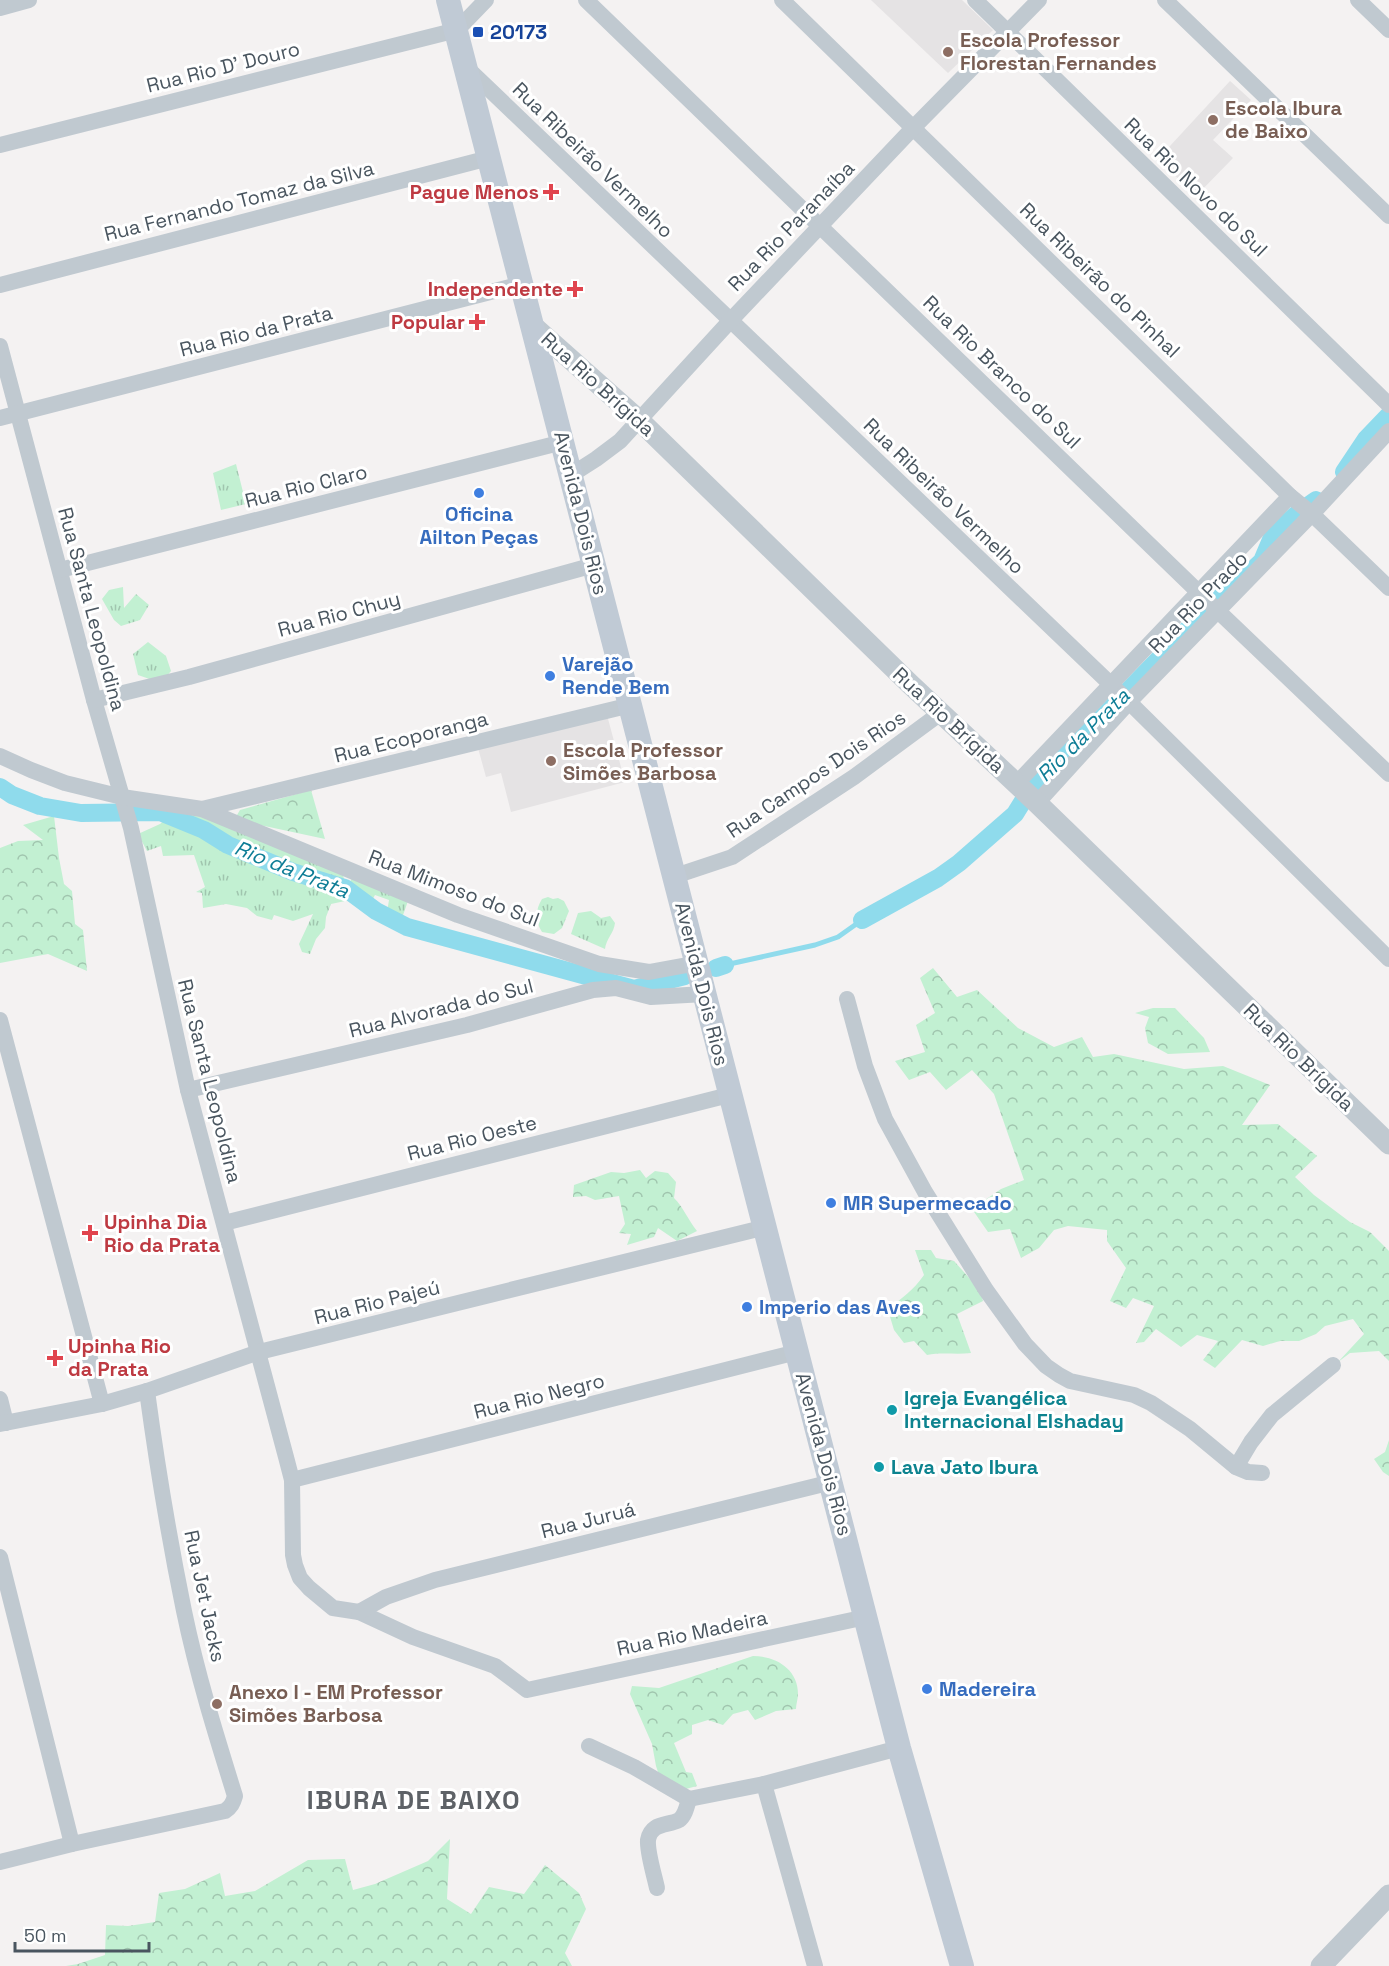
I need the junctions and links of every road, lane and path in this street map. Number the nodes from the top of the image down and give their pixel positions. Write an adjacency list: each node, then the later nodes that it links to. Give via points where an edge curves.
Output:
1 (29, 0): 10 (street)
2 (448, 0): 11 (main road, Avenida Dois Rios)
3 (486, 0): 11 (street)
4 (586, 0): 19 (street, Rua Rio Branco do Sul)
5 (782, 0): 15 (street, Rua Ribeirão do Pinhal)
6 (975, 0): 13 (street, Rua Rio Novo do Sul)
7 (1039, 0): 13 (street, Rua Rio Paranaíba)
8 (1165, 0): 18 (street)
9 (1358, 0): 12 (street)
10 (0, 8)
11 (457, 30): 14 (main road, Avenida Dois Rios); 16 (street, Rua Rio D' Douro)
12 (1389, 30)
13 (1008, 32): 15 (street, Rua Rio Paranaíba); 25 (street, Rua Rio Novo do Sul)
14 (466, 68): 17 (main road, Avenida Dois Rios); 22 (street, Rua Ribeirão Vermelho)
15 (914, 127): 19 (street, Rua Rio Paranaíba); 32 (street, Rua Ribeirão do Pinhal)
16 (0, 146)
17 (489, 158): 20 (main road, Avenida Dois Rios); 21 (street, Rua Fernando Tomaz da Silva)
18 (1389, 216)
19 (820, 226): 22 (street, Rua Rio Paranaíba); 37 (street, Rua Rio Branco do Sul)
20 (522, 284): 23 (main road, Avenida Dois Rios); 26 (street, Rua Rio da Prata)
21 (0, 285)
22 (730, 321): 28 (street, Rua Rio Paranaíba); 39 (street, Rua Ribeirão Vermelho)
23 (532, 325): 28 (street, Rua Rio Brígida); 30 (main road, Avenida Dois Rios)
24 (0, 346): 26 (street, Rua Santa Leopoldina)
25 (1388, 404)
26 (18, 414): 27 (street, Rua Rio da Prata); 35 (street, Rua Santa Leopoldina)
27 (0, 418)
28 (639, 420): 31 (street, Rua Rio Paranaíba, via 608,450); 43 (street, Rua Rio Brígida)
29 (1389, 431): 33 (street, Rua Rio Prado)
30 (563, 442): 31 (main road, Avenida Dois Rios); 35 (street, Rua Rio Claro)
31 (571, 476): 34 (main road, Avenida Dois Rios)
32 (1292, 497): 33 (street, Rua Ribeirão do Pinhal); 37 (street, Rua Rio Prado)
33 (1311, 513): 36 (street, Rua Ribeirão do Pinhal); 38 (street, Rua Rio Prado)
34 (594, 565): 40 (street, Rua Rio Chuy); 42 (main road, Avenida Dois Rios)
35 (60, 570): 40 (street, Rua Santa Leopoldina)
36 (1389, 588)
37 (1201, 594): 38 (street, Rua Rio Branco do Sul); 39 (street, Rua Rio Prado)
38 (1217, 610): 41 (street, Rua Rio Prado); 45 (street, Rua Rio Branco do Sul)
39 (1111, 686): 41 (street, Rua Ribeirão Vermelho); 46 (street, Rua Rio Prado)
40 (94, 700): 47 (street, Rua Santa Leopoldina)
41 (1127, 700): 48 (street, Rua Rio Prado); 51 (street, Rua Ribeirão Vermelho)
42 (631, 705): 49 (street, Rua Ecoporanga); 50 (main road, Avenida Dois Rios)
43 (942, 712): 46 (street, Rua Rio Brígida); 50 (street, Rua Campos Dois Rios, via 854,777 732,857)
44 (0, 756): 47 (street, via 47,777)
45 (1389, 774)
46 (1018, 784): 48 (street, Rua Rio Brígida)
47 (123, 801): 49 (street); 56 (street, Rua Santa Leopoldina)
48 (1036, 802): 58 (street, Rua Rio Brígida)
49 (202, 809): 52 (street, Rua Mimoso do Sul, via 448,911 599,964 649,972)
50 (675, 876): 52 (main road, Avenida Dois Rios)
51 (1389, 959)
52 (698, 963): 53 (main road, Avenida Dois Rios)
53 (705, 994): 56 (street, Rua Alvorada do Sul, via 651,997 616,988 592,990 467,1025); 57 (main road, Avenida Dois Rios)
54 (847, 999): 68 (street, via 885,1119 925,1192 1025,1344 1070,1381 1134,1395 1151,1403)
55 (0, 1020): 66 (street)
56 (188, 1090): 59 (street, Rua Santa Leopoldina)
57 (729, 1095): 59 (street, Rua Rio Oeste); 60 (main road, Avenida Dois Rios)
58 (1389, 1144)
59 (224, 1222): 61 (street, Rua Santa Leopoldina)
60 (766, 1227): 61 (street, Rua Rio Pajeú); 62 (main road, Avenida Dois Rios)
61 (259, 1352): 64 (street, Rua Rio Pajeú); 70 (street, Rua Santa Leopoldina)
62 (797, 1352): 70 (street, Rua Rio Negro); 71 (main road, Avenida Dois Rios)
63 (1333, 1365): 68 (street, via 1268,1419)
64 (147, 1391): 66 (street, Rua Rio Pajeú); 80 (street, Rua Jet Jacks, via 184,1613 234,1796 225,1811)
65 (0, 1399): 67 (street)
66 (102, 1404): 67 (street, Rua Rio Pajeú)
67 (3, 1424)
68 (1236, 1467): 69 (street)
69 (1262, 1473)
70 (292, 1480): 73 (street, Rua Santa Leopoldina, via 293,1555 300,1578 333,1608)
71 (832, 1482): 73 (street, Rua Juruá, via 435,1580 386,1597); 74 (main road, Avenida Dois Rios)
72 (0, 1557): 80 (street)
73 (359, 1612): 75 (street, Rua Santa Leopoldina, via 501,1669)
74 (866, 1617): 75 (street, Rua Rio Madeira); 77 (main road, Avenida Dois Rios)
75 (527, 1690)
76 (589, 1746): 79 (street)
77 (899, 1748): 78 (street); 85 (main road, Avenida Dois Rios)
78 (764, 1784): 79 (street); 84 (street)
79 (689, 1798): 82 (street, via 679,1820 658,1826 649,1836)
80 (72, 1844): 81 (street)
81 (0, 1862)
82 (657, 1888)
83 (1389, 1895): 86 (street)
84 (815, 1966)
85 (962, 1966)
86 (1322, 1966)

